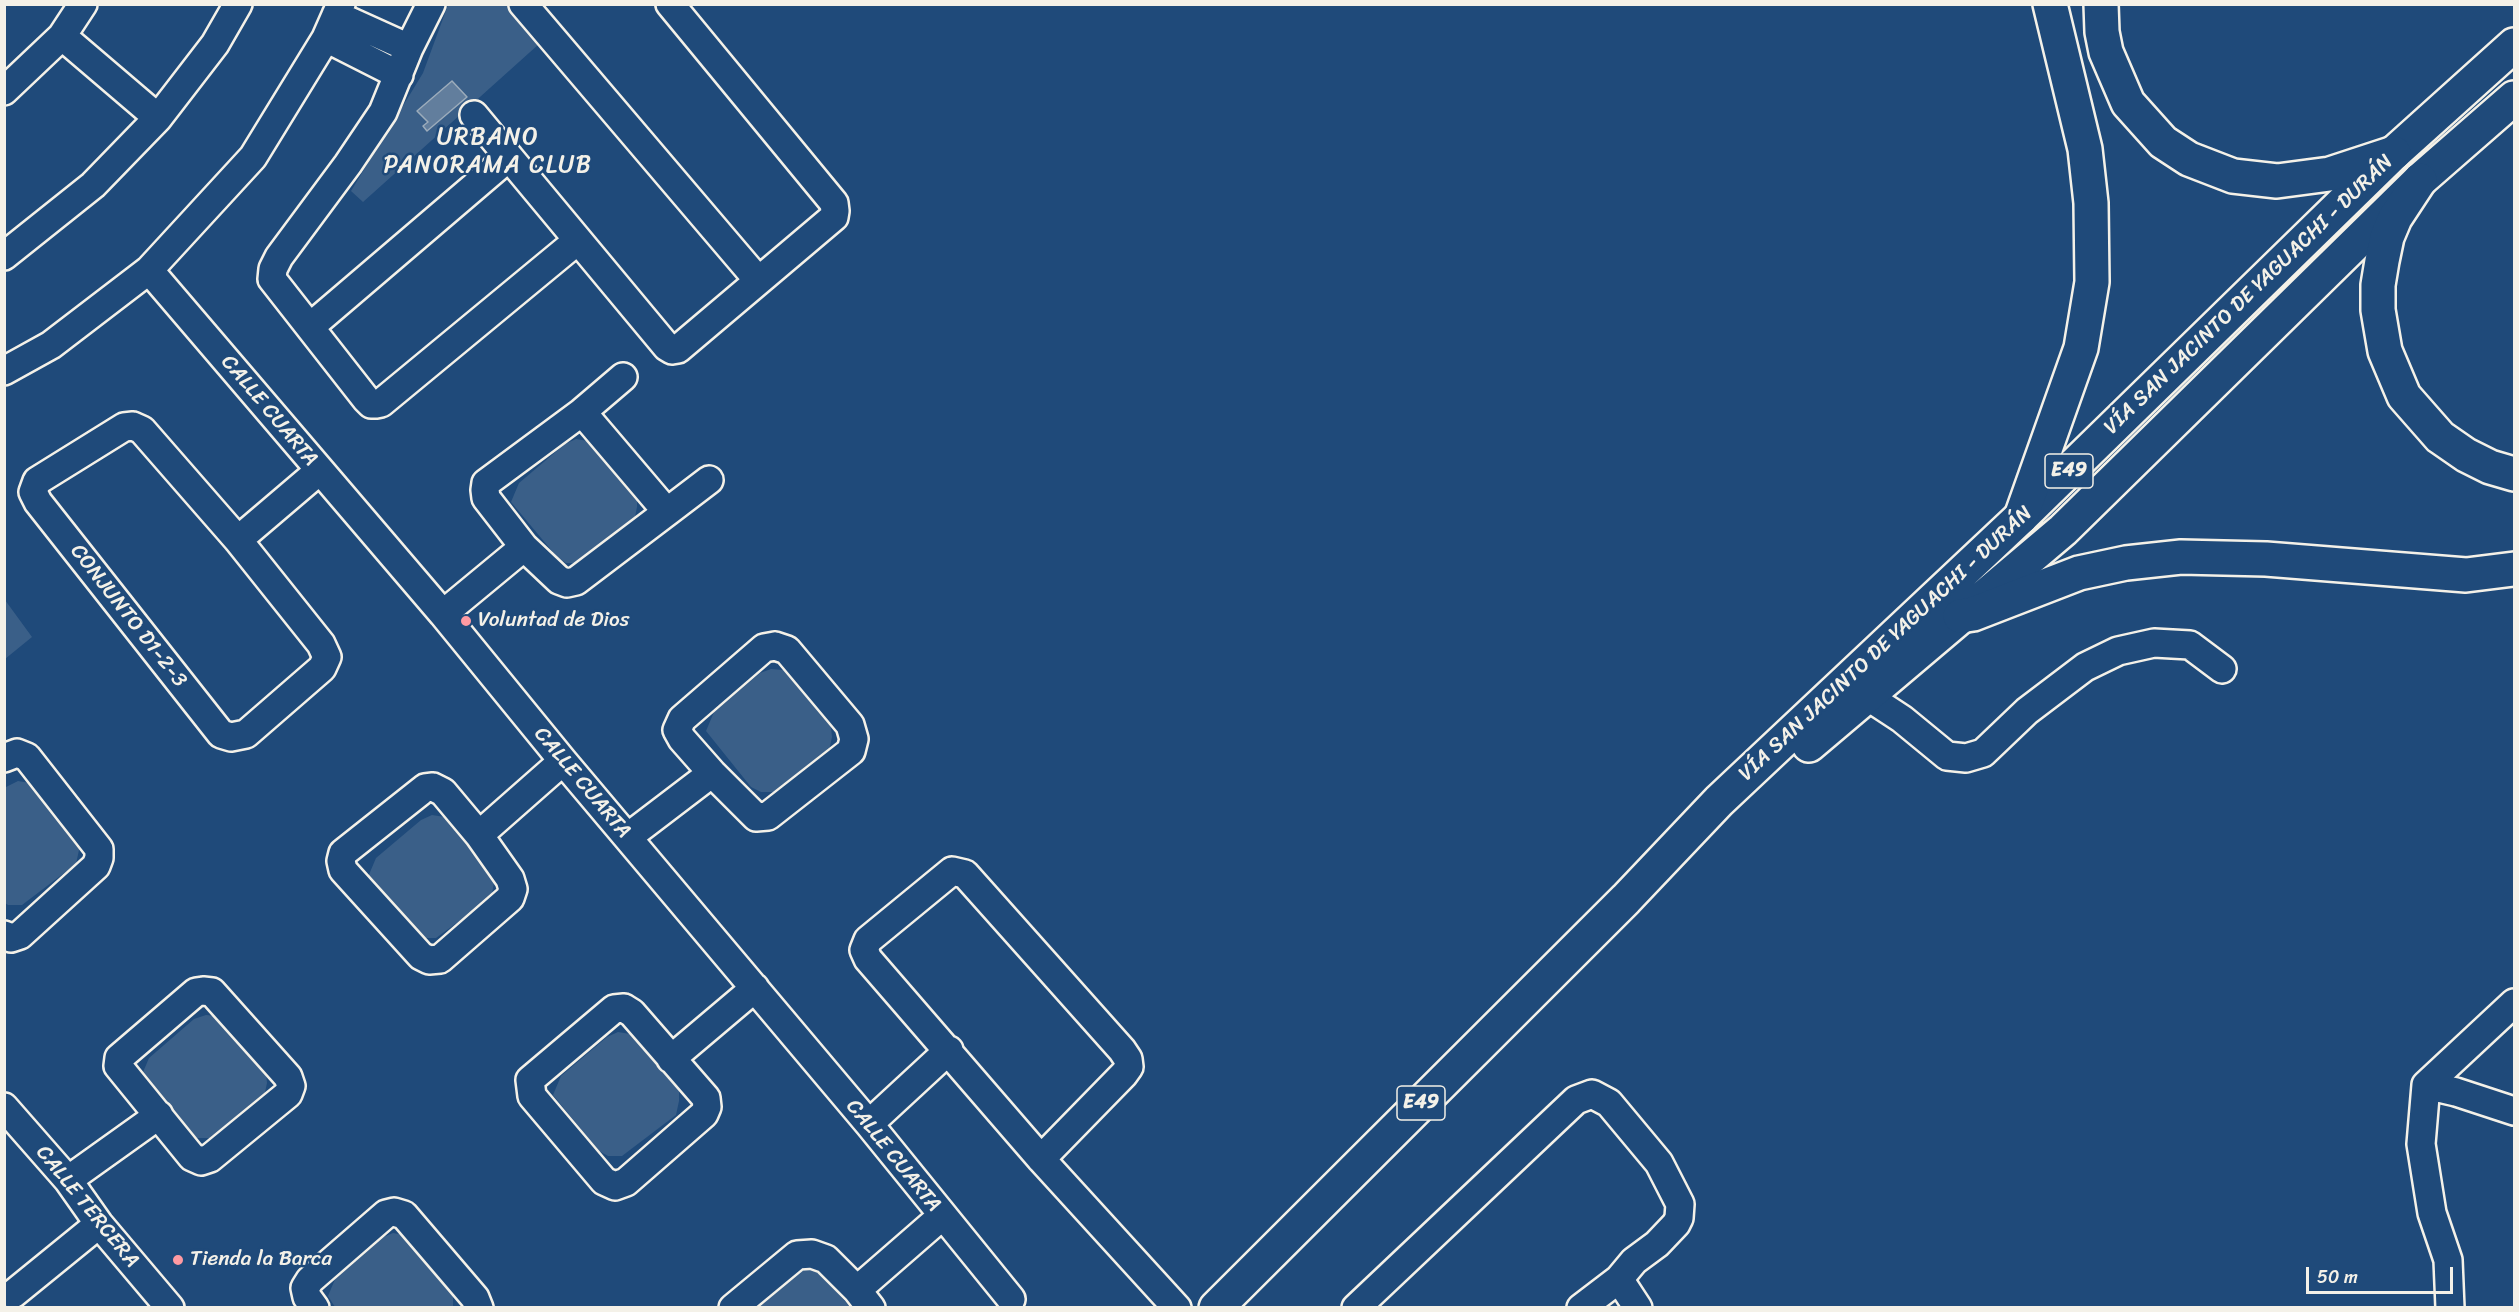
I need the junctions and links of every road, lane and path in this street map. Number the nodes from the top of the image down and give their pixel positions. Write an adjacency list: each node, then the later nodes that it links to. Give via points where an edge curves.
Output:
1 (83, 4): 9 (street)
2 (238, 4): 16 (street, via 216,44)
3 (431, 4): 11 (street)
4 (523, 4): 23 (street)
5 (670, 4): 23 (street, via 834,203 834,217)
6 (2050, 4): 32 (main road, via 2085,149 2092,224 2092,282 2081,348)
7 (2101, 4): 17 (main road, via 2106,52 2128,103 2163,142 2189,159 2233,176 2277,181 2330,174)
8 (335, 19): 11 (street); 12 (street); 22 (street, via 253,158)
9 (62, 36): 13 (street); 16 (street)
10 (2514, 45): 17 (main road, VÍA SAN JACINTO DE YAGUACHI - DURÁN / E49)
11 (409, 48): 12 (street)
12 (399, 75): 24 (street, via 383,112 273,269 272,279)
13 (4, 90)
14 (2514, 98): 19 (main road, VÍA SAN JACINTO DE YAGUACHI - DURÁN / E49)
15 (474, 115): 18 (street)
16 (158, 118): 21 (street, via 93,185)
17 (2394, 153): 32 (main road, VÍA SAN JACINTO DE YAGUACHI - DURÁN / E49)
18 (509, 158): 20 (street); 24 (street)
19 (2420, 180): 29 (main road, via 2395,218 2382,261 2378,310 2385,351 2404,396 2440,437 2490,467); 37 (main road, VÍA SAN JACINTO DE YAGUACHI - DURÁN / E49, via 2063,530)
20 (577, 241): 23 (street, via 672,350 678,349); 24 (street, via 381,403 371,404)
21 (4, 256)
22 (149, 270): 25 (street, via 51,345); 28 (street, CALLE CUARTA)
23 (758, 280)
24 (310, 327)
25 (4, 371)
26 (623, 377): 27 (street)
27 (582, 412): 31 (street); 34 (street, via 486,483 486,498)
28 (319, 471): 33 (street); 36 (street, CALLE CUARTA)
29 (2514, 474)
30 (709, 480): 31 (street)
31 (667, 512): 34 (street, via 576,581 559,580)
32 (2021, 517): 45 (main road, VÍA SAN JACINTO DE YAGUACHI - DURÁN / E49, via 1719,801)
33 (238, 540): 33 (street, CONJUNTO D1-2-3, via 142,430 134,426 124,427 37,481 33,492 221,734 231,737 246,734 322,668 327,657 321,644)
34 (524, 547): 36 (street)
35 (2514, 569): 37 (main road, via 2466,575 2266,559 2181,557 2079,573)
36 (443, 614): 41 (street, CALLE CUARTA)
37 (1960, 616): 39 (main road, VÍA SAN JACINTO DE YAGUACHI - DURÁN / E49)
38 (2222, 669): 39 (street, via 2190,645 2154,643 2118,651 2085,667 2028,711 1983,753 1966,758 1947,756)
39 (1867, 696): 45 (main road, VÍA SAN JACINTO DE YAGUACHI - DURÁN / E49)
40 (4, 758): 46 (street, via 17,753 27,757 99,849 99,858 96,866 20,935)
41 (563, 761): 43 (street); 44 (street, CALLE CUARTA)
42 (712, 773): 42 (street, via 756,817 768,816 851,751 854,739 850,725 788,650 764,648 682,719 677,730); 44 (street)
43 (479, 835): 43 (street, via 442,792 424,788 344,853 341,861 344,870 421,956 440,959 510,898 513,889)
44 (628, 837): 47 (street, CALLE CUARTA)
45 (1626, 899): 69 (main road, VÍA SAN JACINTO DE YAGUACHI - DURÁN / E49)
46 (4, 935)
47 (755, 988): 50 (street); 55 (street, CALLE CUARTA)
48 (2514, 1003): 51 (street)
49 (949, 1050): 55 (street); 56 (street); 56 (street, via 864,950 868,940 947,873 956,870 965,874 1128,1059 1124,1074)
50 (671, 1059): 50 (street, via 632,1013 624,1008 614,1009 530,1080 530,1089 604,1181 615,1186 626,1182 704,1114 706,1098)
51 (2426, 1086): 53 (street); 73 (street, via 2421,1144 2432,1213 2448,1260)
52 (4, 1107): 57 (street, CALLE TERCERA)
53 (2514, 1111)
54 (159, 1115): 54 (street, via 192,1157 201,1161 210,1158 288,1094 291,1086 288,1077 212,992 196,992 119,1058 121,1071); 57 (street)
55 (869, 1124): 58 (street, CALLE CUARTA)
56 (1041, 1159): 68 (street)
57 (68, 1180): 59 (street, CALLE TERCERA)
58 (942, 1216): 62 (street); 63 (street, CALLE CUARTA)
59 (99, 1224): 61 (street); 64 (street, CALLE TERCERA)
60 (1619, 1279): 70 (street, via 1676,1224 1680,1204 1659,1163 1610,1103 1592,1094 1576,1100); 71 (street); 72 (street)
61 (14, 1295)
62 (864, 1299): 67 (street, via 826,1259 812,1254 797,1255)
63 (1011, 1299)
64 (170, 1308)
65 (315, 1308): 66 (street, via 305,1288 310,1280 386,1214 394,1212 405,1215 475,1298)
66 (479, 1308)
67 (733, 1308)
68 (1177, 1308)
69 (1216, 1308)
70 (1356, 1308)
71 (1581, 1308)
72 (1638, 1308)
73 (2450, 1308)

